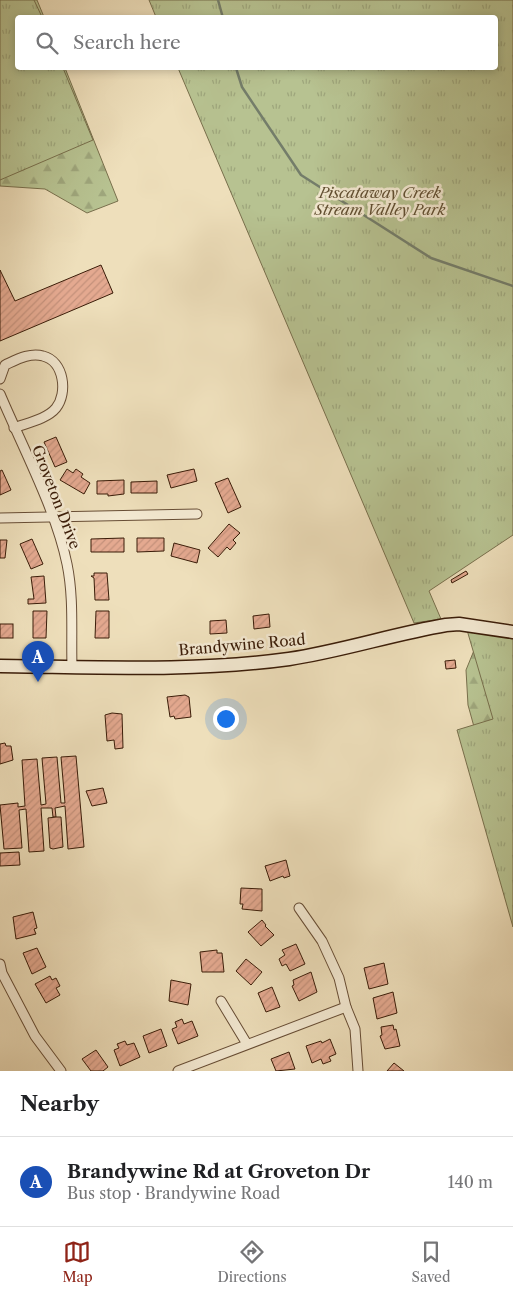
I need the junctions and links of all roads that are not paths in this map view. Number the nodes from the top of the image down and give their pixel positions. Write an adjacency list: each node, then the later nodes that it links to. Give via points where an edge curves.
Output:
1 (0, 379): 3 (street, via 5,365 25,356 43,356 55,364 62,378 63,396 55,409)
2 (0, 394): 3 (street, Groveton Drive)
3 (14, 428): 6 (street, Groveton Drive)
4 (197, 514): 6 (street)
5 (0, 518): 6 (street)
6 (53, 518): 9 (street, Groveton Drive, via 67,564)
7 (513, 632): 9 (main road, Brandywine Road, via 458,624 289,659 165,668)
8 (0, 666): 9 (main road, Brandywine Road)
9 (72, 667)
10 (299, 908): 13 (street, via 332,959)
11 (0, 964): 15 (street, via 35,1036)
12 (221, 1000): 14 (street)
13 (346, 1007): 14 (street); 17 (street, via 355,1029)
14 (247, 1044): 16 (street)
15 (61, 1071)
16 (178, 1071)
17 (358, 1071)

